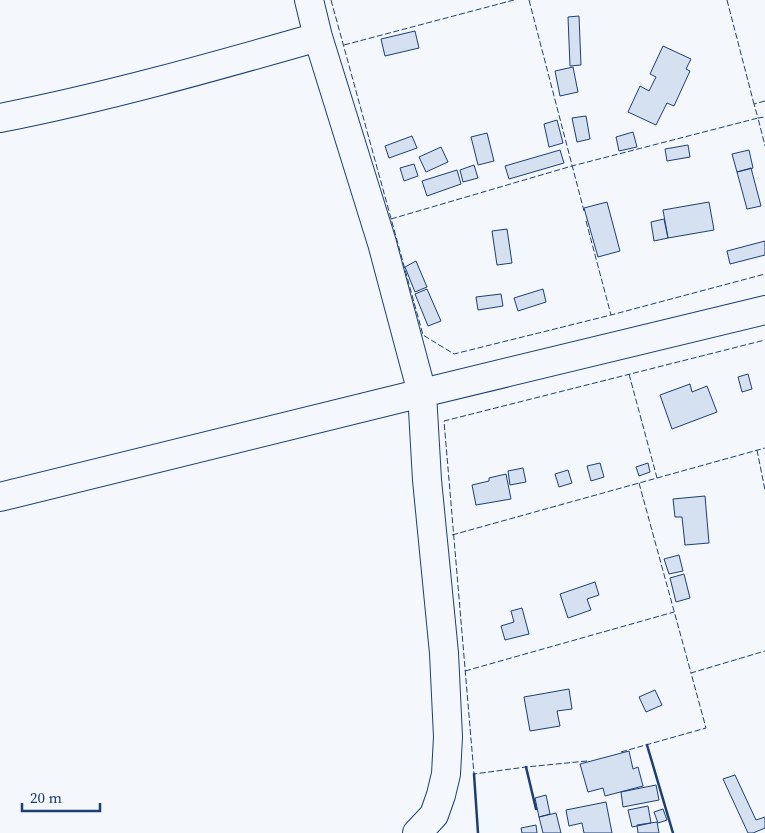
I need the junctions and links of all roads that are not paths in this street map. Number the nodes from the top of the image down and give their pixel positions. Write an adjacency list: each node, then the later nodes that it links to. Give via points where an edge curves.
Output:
1 (309, 0): 2 (street)
2 (318, 37): 3 (street, via 196,72 54,108); 5 (street, via 382,243)
3 (0, 118)
4 (765, 310): 5 (street)
5 (422, 393): 6 (street); 7 (street, via 448,736 441,795 434,815)
6 (0, 497)
7 (417, 833)

